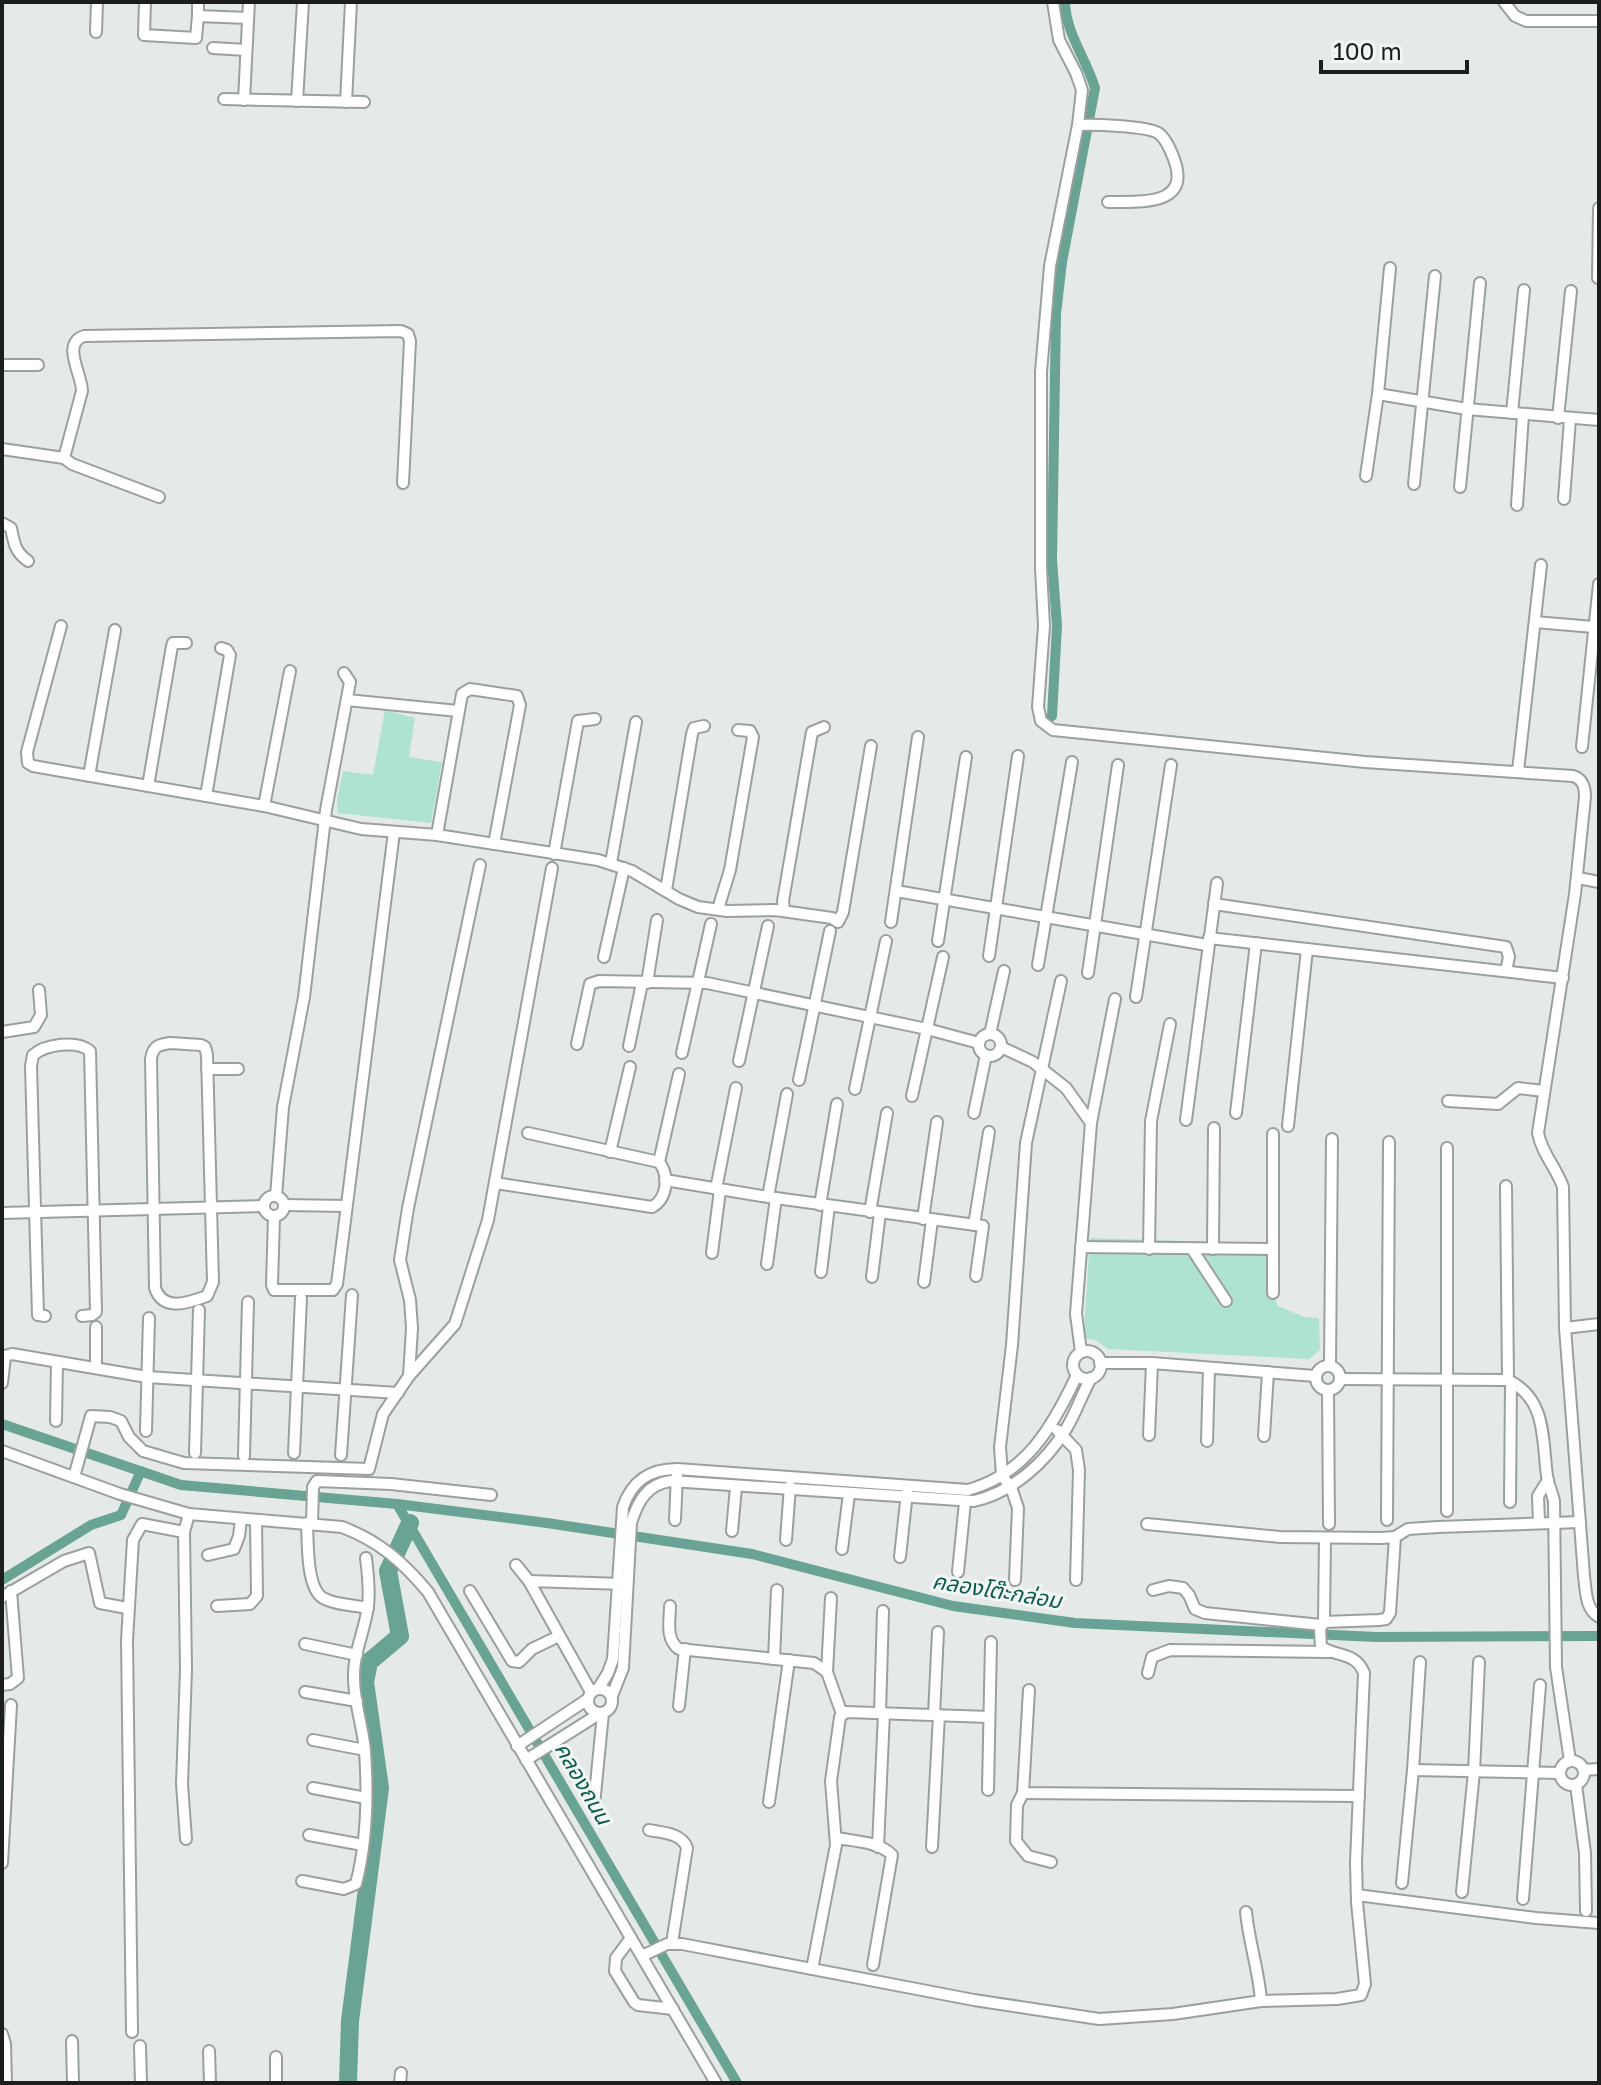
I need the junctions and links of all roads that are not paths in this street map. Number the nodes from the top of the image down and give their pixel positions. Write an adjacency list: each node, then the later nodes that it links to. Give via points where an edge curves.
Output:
1 (97, 2): 12 (street)
2 (145, 2): 9 (street, via 144,35 196,38)
3 (198, 2): 9 (street)
4 (249, 2): 10 (street)
5 (303, 2): 17 (street)
6 (351, 2): 18 (street)
7 (1053, 2): 20 (street, via 1059,40 1082,90)
8 (1504, 2): 11 (street, via 1526,21)
9 (198, 16): 10 (street)
10 (248, 18): 14 (street)
11 (1599, 21)
12 (96, 32)
13 (213, 48): 14 (street)
14 (246, 50): 16 (street)
15 (224, 99): 16 (street)
16 (244, 100): 17 (street)
17 (297, 101): 18 (street)
18 (346, 102): 19 (street)
19 (364, 102)
20 (1081, 124): 21 (street, via 1161,135 1176,166 1173,191 1161,199); 74 (street, via 1050,266 1041,372 1044,626 1038,707 1043,724 1060,731 1236,750)
21 (1108, 202)
22 (1599, 208): 23 (street)
23 (1598, 238): 26 (street)
24 (1390, 268): 32 (street)
25 (1435, 276): 33 (street)
26 (1598, 278)
27 (1480, 283): 34 (street)
28 (1524, 290): 35 (street)
29 (1571, 291): 36 (street)
30 (2, 365): 31 (street)
31 (38, 365)
32 (1378, 394): 33 (street); 40 (street)
33 (1422, 401): 34 (street); 42 (street)
34 (1467, 409): 35 (street); 43 (street)
35 (1518, 414): 36 (street); 46 (street)
36 (1564, 418): 37 (street); 45 (street)
37 (1599, 420)
38 (2, 449): 39 (street)
39 (64, 458): 41 (street, via 82,391 73,354 76,338 401,331 410,341); 44 (street)
40 (1366, 476)
41 (403, 483)
42 (1414, 484)
43 (1460, 487)
44 (159, 497)
45 (1564, 499)
46 (1517, 505)
47 (2, 523): 48 (street, via 11,528 19,555)
48 (28, 561)
49 (1541, 565): 51 (street)
50 (1599, 584): 53 (street)
51 (1535, 622): 53 (street); 74 (street)
52 (61, 626): 75 (street, via 26,758 33,766)
53 (1594, 627): 68 (street)
54 (115, 630): 75 (street)
55 (186, 643): 76 (street, via 172,646)
56 (221, 648): 77 (street, via 230,655)
57 (290, 671): 78 (street)
58 (344, 673): 59 (street, via 350,682)
59 (347, 700): 60 (street); 79 (street)
60 (458, 711): 81 (street); 82 (street, via 462,694 470,689 517,696 520,705)
61 (595, 719): 83 (street, via 578,721)
62 (636, 722): 84 (street)
63 (704, 726): 91 (street, via 692,734)
64 (824, 727): 97 (street, via 812,732)
65 (738, 730): 96 (street, via 750,731 753,737)
66 (918, 737): 92 (street)
67 (871, 746): 97 (street, via 842,917 838,922)
68 (1582, 747)
69 (1018, 756): 95 (street)
70 (966, 757): 93 (street)
71 (1072, 762): 98 (street)
72 (1118, 765): 103 (street)
73 (1171, 765): 105 (street)
74 (1518, 771): 88 (street, via 1582,780)
75 (89, 776): 76 (street)
76 (148, 786): 77 (street)
77 (206, 796): 78 (street)
78 (264, 806): 79 (street)
79 (325, 820): 80 (street); 172 (street, via 304,997 283,1107)
80 (394, 832): 81 (street); 177 (street)
81 (437, 835): 82 (street)
82 (494, 844): 83 (street)
83 (554, 854): 84 (street)
84 (611, 863): 87 (street)
85 (480, 865): 219 (street, via 400,1260 410,1300)
86 (552, 868): 169 (street)
87 (624, 868): 91 (street); 112 (street)
88 (1578, 878): 89 (street); 118 (street)
89 (1599, 882)
90 (1217, 883): 94 (street)
91 (666, 890): 96 (street, via 688,903)
92 (896, 891): 93 (street); 100 (street)
93 (945, 900): 95 (street); 107 (street)
94 (1214, 904): 108 (street); 116 (street, via 1506,947)
95 (996, 908): 98 (street); 111 (street)
96 (718, 909): 97 (street)
97 (784, 911)
98 (1047, 917): 103 (street); 114 (street)
99 (657, 920): 120 (street)
100 (891, 922)
101 (711, 924): 121 (street)
102 (768, 926): 123 (street)
103 (1095, 926): 105 (street); 117 (street)
104 (830, 931): 126 (street)
105 (1145, 935): 108 (street); 124 (street)
106 (886, 941): 127 (street)
107 (938, 941)
108 (1208, 942): 109 (street); 155 (street)
109 (1256, 943): 110 (street); 154 (street)
110 (1307, 949): 116 (street); 158 (street)
111 (989, 956)
112 (604, 957)
113 (943, 957): 129 (street)
114 (1038, 965)
115 (1004, 971): 131 (street)
116 (1506, 971): 118 (street)
117 (1088, 973)
118 (1563, 978): 147 (street)
119 (1061, 981): 142 (street)
120 (645, 983): 121 (street); 133 (street, via 590,984); 134 (street)
121 (696, 983): 123 (street); 136 (street)
122 (39, 990): 130 (street, via 41,1015 34,1027)
123 (754, 993): 126 (street); 138 (street)
124 (1136, 997)
125 (1115, 999): 157 (street)
126 (813, 1005): 127 (street); 144 (street)
127 (871, 1017): 129 (street); 146 (street)
128 (1170, 1024): 188 (street, via 1151,1121)
129 (927, 1029): 132 (street); 149 (street)
130 (2, 1032)
131 (990, 1034): 132 (street); 135 (street, via 997,1036)
132 (979, 1043): 137 (street)
133 (577, 1044)
134 (629, 1046)
135 (1001, 1047): 137 (street); 142 (street)
136 (682, 1053)
137 (986, 1055): 153 (street)
138 (739, 1061)
139 (630, 1067): 166 (street)
140 (207, 1069): 141 (street); 178 (street); 179 (street, via 201,1045 170,1043 152,1050)
141 (238, 1069)
142 (1043, 1070): 157 (street, via 1066,1088); 248 (street, via 1024,1163)
143 (679, 1074): 167 (street)
144 (799, 1080)
145 (736, 1088): 171 (street)
146 (855, 1089)
147 (1534, 1089): 150 (street, via 1513,1091 1498,1104); 209 (street, via 1540,1145 1563,1187)
148 (787, 1094): 173 (street)
149 (912, 1096)
150 (1448, 1101)
151 (837, 1104): 175 (street)
152 (887, 1113): 182 (street)
153 (974, 1113)
154 (1236, 1113)
155 (1186, 1120)
156 (937, 1122): 185 (street)
157 (1091, 1123): 187 (street)
158 (1288, 1126)
159 (1214, 1128): 190 (street)
160 (989, 1132): 186 (street)
161 (528, 1133): 166 (street)
162 (1273, 1134): 191 (street)
163 (1332, 1139): 214 (street)
164 (1389, 1142): 224 (street)
165 (1447, 1148): 226 (street)
166 (610, 1152): 167 (street)
167 (659, 1162): 168 (street)
168 (665, 1180): 169 (street, via 662,1196 652,1207); 171 (street)
169 (495, 1183): 219 (street, via 455,1324)
170 (1506, 1186): 227 (street)
171 (718, 1189): 173 (street); 192 (street)
172 (276, 1196): 174 (street); 176 (street)
173 (772, 1198): 175 (street); 193 (street)
174 (284, 1205): 177 (street); 184 (street)
175 (824, 1205): 182 (street); 194 (street)
176 (263, 1206): 178 (street); 184 (street)
177 (346, 1206): 184 (street, via 337,1284 328,1291 274,1290)
178 (210, 1207): 179 (street); 179 (street, via 212,1290 174,1304 158,1298 155,1288)
179 (154, 1208): 180 (street)
180 (94, 1210): 181 (street); 181 (street, via 90,1051 47,1046 33,1055 31,1066); 205 (street, via 96,1312)
181 (34, 1212): 183 (street); 204 (street, via 38,1315)
182 (875, 1212): 185 (street); 196 (street)
183 (2, 1213)
184 (274, 1217)
185 (928, 1219): 186 (street); 197 (street)
186 (974, 1225): 195 (street, via 983,1226)
187 (1081, 1247): 188 (street); 210 (street, via 1076,1329)
188 (1149, 1249): 189 (street)
189 (1192, 1249): 190 (street); 201 (street)
190 (1213, 1249): 191 (street)
191 (1273, 1249): 198 (street)
192 (712, 1253)
193 (767, 1264)
194 (821, 1272)
195 (976, 1276)
196 (872, 1277)
197 (924, 1282)
198 (1273, 1293)
199 (352, 1295): 231 (street)
200 (301, 1298): 230 (street)
201 (1226, 1301)
202 (248, 1302): 228 (street)
203 (199, 1310): 225 (street)
204 (45, 1316)
205 (82, 1316)
206 (149, 1318): 221 (street)
207 (1599, 1324): 209 (street)
208 (96, 1327): 215 (street)
209 (1565, 1328): 270 (street)
210 (1081, 1352): 212 (street, via 1093,1353); 218 (street, via 1073,1363)
211 (57, 1362): 215 (street); 229 (street, via 5,1356); 234 (street)
212 (1100, 1363): 213 (street); 222 (street)
213 (1152, 1363): 216 (street); 238 (street)
214 (1330, 1365): 220 (street); 223 (street)
215 (96, 1368): 221 (street)
216 (1209, 1368): 217 (street); 240 (street)
217 (1268, 1372): 220 (street); 239 (street)
218 (1077, 1375): 222 (street); 235 (street)
219 (409, 1376): 233 (street)
220 (1315, 1376): 232 (street)
221 (147, 1377): 225 (street); 236 (street)
222 (1091, 1378): 237 (street)
223 (1340, 1379): 224 (street); 232 (street)
224 (1387, 1379): 226 (street); 265 (street)
225 (197, 1380): 228 (street); 242 (street)
226 (1447, 1381): 227 (street); 261 (street)
227 (1509, 1381): 250 (street, via 1539,1411); 260 (street)
228 (246, 1382): 230 (street); 245 (street)
229 (2, 1383)
230 (297, 1385): 231 (street); 243 (street)
231 (346, 1388): 233 (street); 244 (street)
232 (1328, 1390): 273 (street)
233 (398, 1393): 247 (street, via 383,1414 369,1469 184,1463 143,1451 121,1421 91,1416)
234 (56, 1421)
235 (1052, 1425): 237 (street); 248 (street, via 1026,1457)
236 (146, 1431)
237 (1062, 1435): 253 (street, via 1038,1464); 286 (street, via 1076,1450 1079,1470)
238 (1149, 1435)
239 (1264, 1436)
240 (1207, 1441)
241 (2, 1451): 247 (street)
242 (195, 1453)
243 (294, 1453)
244 (341, 1455)
245 (244, 1456)
246 (677, 1469): 249 (street); 251 (street); 267 (street, via 650,1473 637,1482 627,1497)
247 (74, 1474): 262 (street)
248 (1002, 1475): 252 (street, via 968,1490); 253 (street)
249 (791, 1477): 252 (street); 255 (street)
250 (1548, 1480): 268 (street, via 1538,1496); 269 (street)
251 (677, 1481): 254 (street); 264 (street); 267 (street, via 651,1487)
252 (907, 1485): 258 (street)
253 (1009, 1486): 259 (street); 285 (street, via 1019,1519)
254 (736, 1487): 255 (street); 274 (street)
255 (790, 1490): 256 (street); 278 (street)
256 (849, 1494): 258 (street); 279 (street)
257 (491, 1495): 271 (street, via 317,1481)
258 (906, 1498): 259 (street); 281 (street)
259 (965, 1502): 284 (street)
260 (1510, 1502)
261 (1447, 1511)
262 (189, 1514): 263 (street); 275 (street)
263 (241, 1519): 266 (street); 280 (street, via 234,1549)
264 (675, 1520)
265 (1387, 1520)
266 (256, 1521): 271 (street); 294 (street, via 257,1596 250,1604)
267 (626, 1522): 288 (street)
268 (1539, 1522): 269 (street); 276 (street, via 1408,1529)
269 (1556, 1522): 270 (street); 334 (street, via 1556,1667)
270 (1577, 1522): 299 (street, via 1587,1600)
271 (309, 1523): 297 (street, via 317,1592 332,1601); 331 (street, via 362,1534 407,1567 428,1592)
272 (1147, 1524): 277 (street)
273 (1329, 1524)
274 (732, 1531)
275 (184, 1532): 296 (street, via 142,1524 137,1529); 352 (street)
276 (1395, 1537): 277 (street); 300 (street, via 1392,1606 1386,1619)
277 (1325, 1538): 300 (street)
278 (786, 1540)
279 (842, 1549)
280 (208, 1555)
281 (900, 1557)
282 (366, 1558): 297 (street)
283 (516, 1565): 287 (street)
284 (958, 1572)
285 (1015, 1580)
286 (1076, 1580)
287 (529, 1581): 288 (street); 302 (street)
288 (622, 1584): 318 (street, via 613,1659); 319 (street, via 623,1668)
289 (777, 1590): 308 (street)
290 (1153, 1590): 300 (street, via 1183,1588 1195,1609 1205,1613)
291 (470, 1591): 302 (street, via 512,1661 519,1662)
292 (7, 1594): 296 (street, via 64,1561 89,1553 100,1603); 314 (street, via 18,1678)
293 (831, 1598): 312 (street)
294 (217, 1606)
295 (670, 1606): 305 (street, via 671,1642)
296 (127, 1608): 374 (street)
297 (368, 1608): 307 (street)
298 (883, 1611): 324 (street)
299 (1599, 1617)
300 (1321, 1625): 306 (street, via 1319,1643)
301 (938, 1632): 326 (street)
302 (559, 1636): 318 (street)
303 (991, 1642): 327 (street)
304 (305, 1644): 307 (street)
305 (685, 1649): 308 (street); 321 (street)
306 (1331, 1652): 313 (street, via 1170,1650 1152,1657); 345 (street, via 1349,1655 1364,1673)
307 (357, 1655): 320 (street)
308 (774, 1659): 309 (street)
309 (789, 1660): 312 (street, via 814,1663); 347 (street)
310 (1420, 1662): 336 (street)
311 (1479, 1662): 338 (street)
312 (827, 1672): 325 (street)
313 (1148, 1673)
314 (2, 1685)
315 (1540, 1685): 340 (street)
316 (1029, 1690): 344 (street)
317 (305, 1692): 320 (street)
318 (592, 1693): 319 (street, via 606,1690); 323 (street, via 591,1709); 328 (street)
319 (612, 1696): 323 (street, via 610,1708)
320 (357, 1701): 332 (street)
321 (679, 1706)
322 (8, 1711): 353 (street)
323 (601, 1713): 329 (street); 348 (street)
324 (882, 1713): 325 (street); 326 (street); 355 (street)
325 (842, 1714): 351 (street, via 831,1781)
326 (937, 1715): 327 (street); 356 (street)
327 (989, 1717): 343 (street)
328 (558, 1719): 329 (street); 331 (street)
329 (567, 1734): 333 (street)
330 (313, 1740): 332 (street)
331 (520, 1744): 333 (street)
332 (365, 1750): 346 (street)
333 (530, 1757): 367 (street)
334 (1570, 1761): 337 (street); 339 (street)
335 (1599, 1769): 337 (street)
336 (1413, 1770): 338 (street); 360 (street)
337 (1584, 1770): 341 (street)
338 (1474, 1772): 340 (street); 361 (street)
339 (1559, 1773): 340 (street); 341 (street, via 1564,1783)
340 (1534, 1775): 363 (street)
341 (1576, 1785): 364 (street)
342 (313, 1788): 346 (street)
343 (988, 1790)
344 (1023, 1793): 345 (street); 357 (street, via 1017,1805 1016,1841 1028,1856)
345 (1359, 1796): 362 (street)
346 (366, 1798): 354 (street)
347 (769, 1802)
348 (594, 1805)
349 (649, 1830): 368 (street, via 676,1836 687,1848)
350 (309, 1835): 354 (street)
351 (837, 1838): 355 (street); 371 (street)
352 (186, 1839)
353 (3, 1841): 358 (street)
354 (363, 1845): 359 (street, via 351,1888)
355 (878, 1847): 370 (street, via 891,1852 893,1859)
356 (932, 1847)
357 (1051, 1862)
358 (2, 1863)
359 (302, 1881)
360 (1402, 1883)
361 (1462, 1892)
362 (1357, 1895): 366 (street); 372 (street, via 1365,1984 1361,1995)
363 (1523, 1899)
364 (1586, 1911)
365 (1246, 1912): 372 (street)
366 (1599, 1923)
367 (631, 1938): 369 (street); 373 (street, via 616,1958 619,1980 638,2005)
368 (669, 1943): 369 (street); 371 (street)
369 (645, 1954): 373 (street)
370 (873, 1965)
371 (812, 1969): 372 (street, via 1099,2019)
372 (1261, 2001)
373 (673, 2009): 385 (street)
374 (132, 2032)
375 (2, 2034): 380 (street)
376 (72, 2041): 381 (street)
377 (140, 2046): 382 (street)
378 (209, 2051): 383 (street)
379 (276, 2057): 384 (street)
380 (6, 2083)
381 (73, 2083)
382 (141, 2083)
383 (210, 2083)
384 (276, 2083)
385 (716, 2083)

